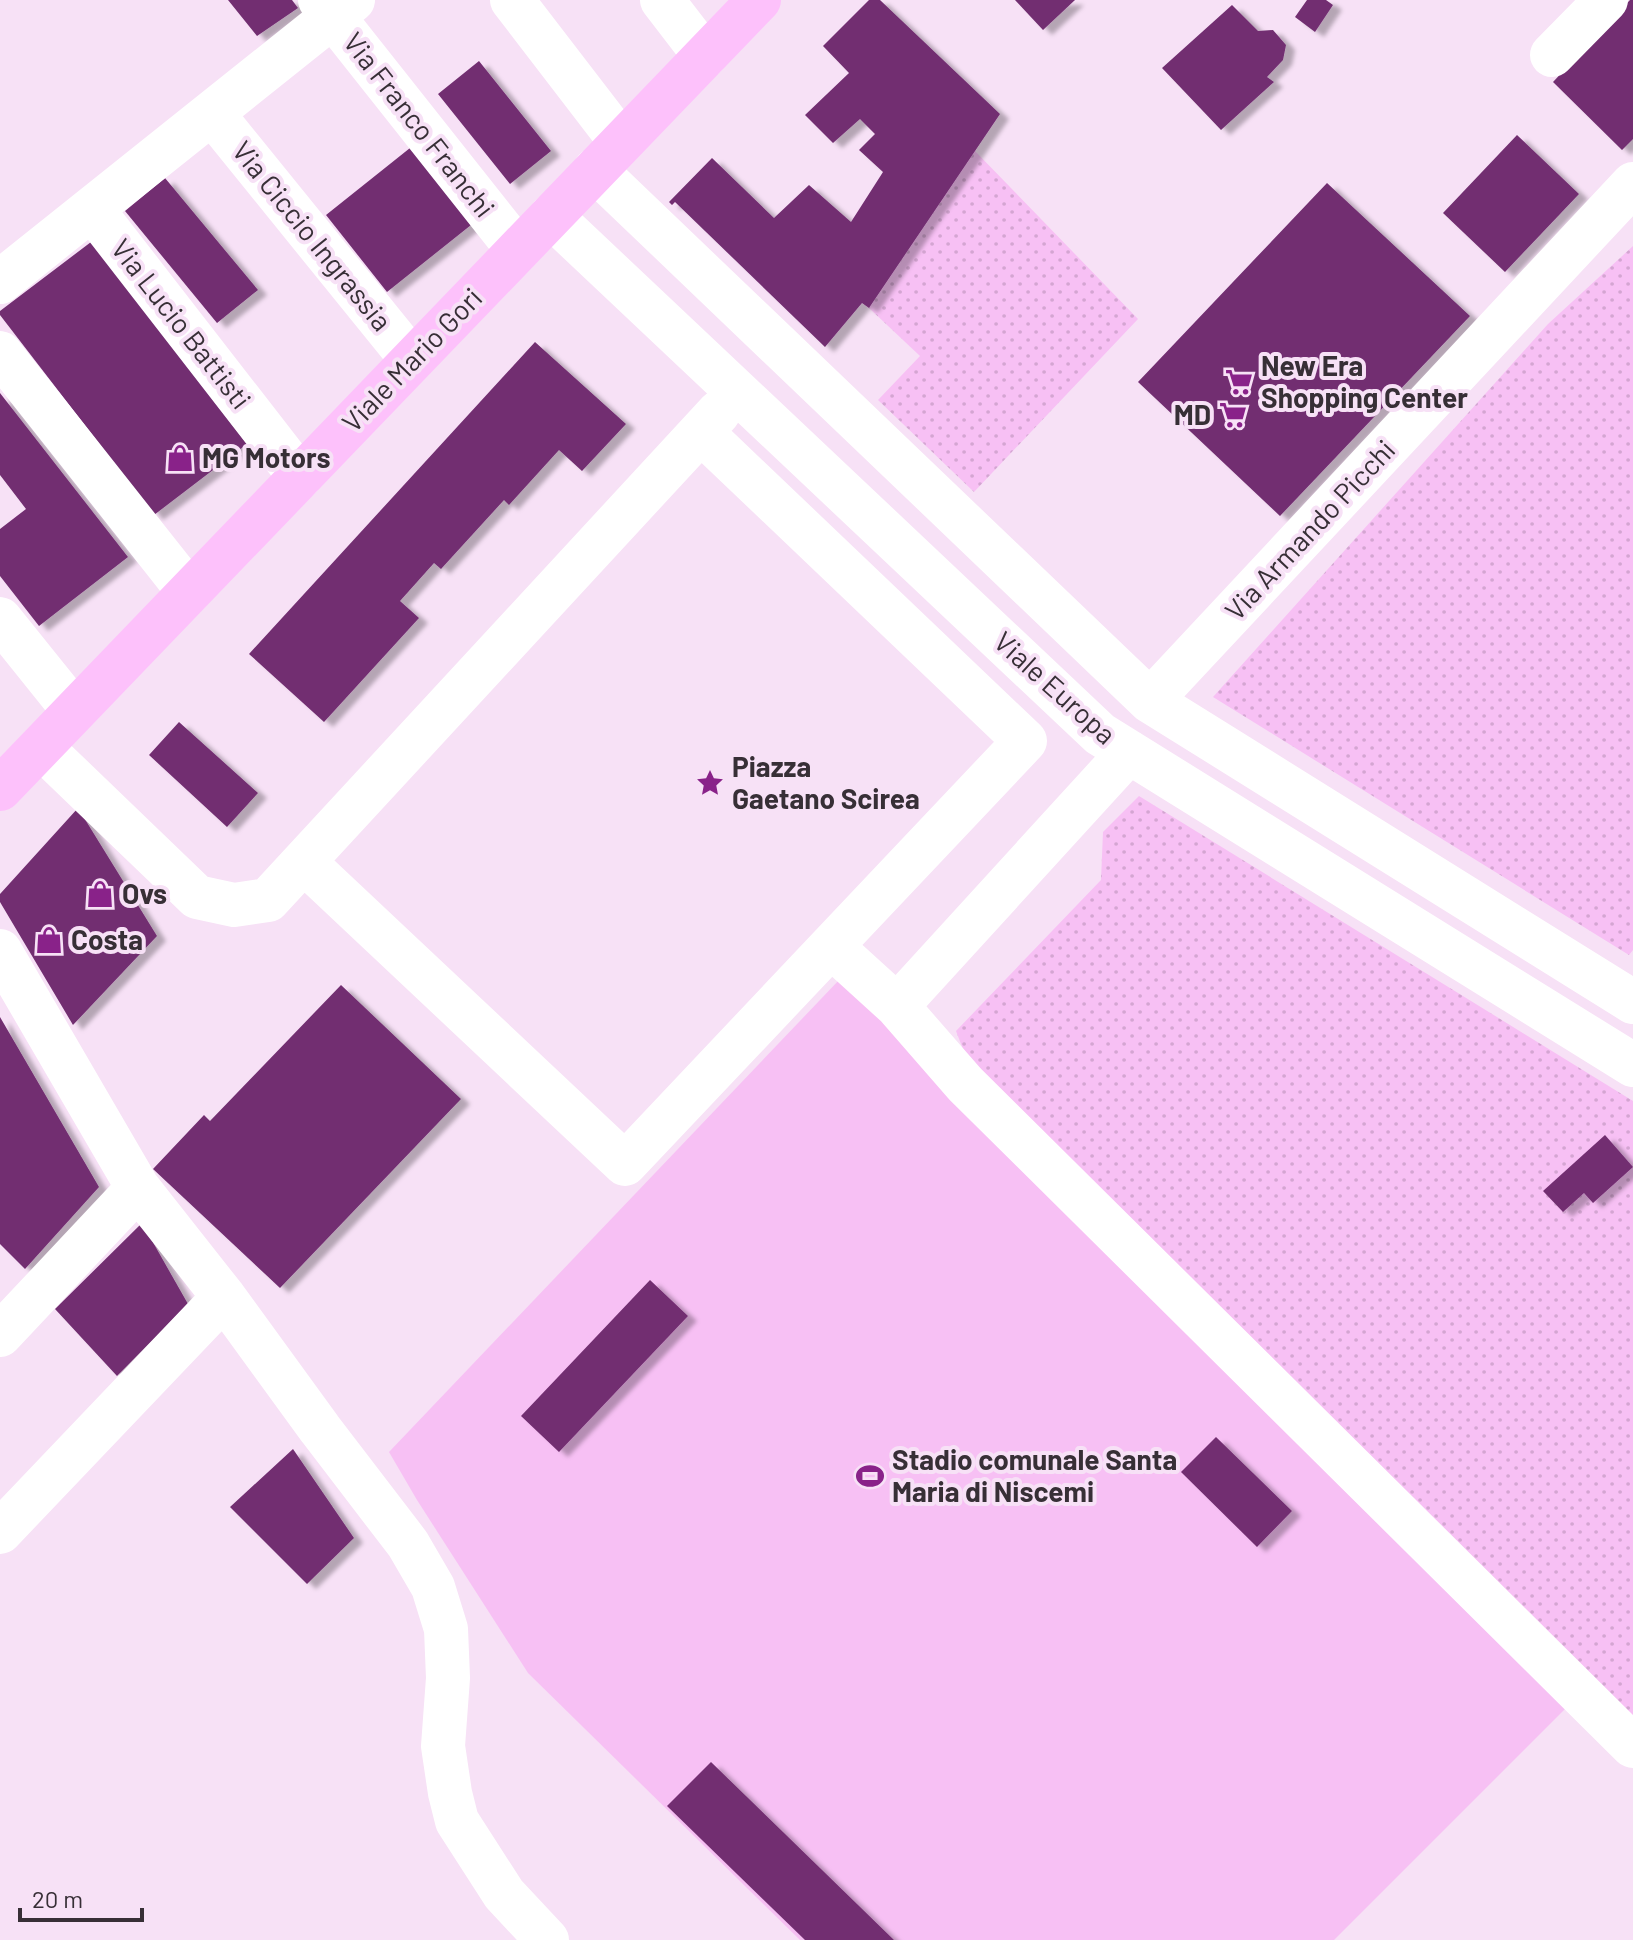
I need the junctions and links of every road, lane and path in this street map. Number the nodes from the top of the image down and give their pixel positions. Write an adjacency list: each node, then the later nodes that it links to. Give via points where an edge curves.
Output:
1 (512, 0): 9 (street, Viale Europa)
2 (662, 0): 7 (street)
3 (759, 0): 7 (main road, Viale Mario Gori)
4 (1606, 0): 6 (street)
5 (335, 5): 8 (street); 13 (street, Via Franco Franchi)
6 (1552, 55)
7 (705, 56): 9 (main road, Viale Mario Gori)
8 (212, 113): 11 (street); 16 (street, Via Ciccio Ingrassia)
9 (608, 156): 12 (main road, Viale Mario Gori); 22 (street, Viale Europa)
10 (1633, 184): 22 (street, Via Armando Picchi)
11 (92, 209): 14 (street); 19 (street, Via Lucio Battisti)
12 (551, 216): 13 (main road, Viale Mario Gori); 17 (street, Viale Europa)
13 (518, 250): 16 (main road, Viale Mario Gori)
14 (0, 282)
15 (0, 353): 20 (street)
16 (412, 360): 19 (main road, Viale Mario Gori)
17 (738, 392): 18 (street); 25 (street, Viale Europa, via 1100,734)
18 (701, 432): 27 (street); 28 (street, via 1025,741)
19 (300, 477): 20 (main road, Viale Mario Gori)
20 (189, 592): 23 (main road, Viale Mario Gori)
21 (0, 619): 23 (street)
22 (1150, 701): 30 (street, Viale Europa)
23 (74, 711): 24 (main road, Viale Mario Gori)
24 (41, 747): 26 (main road, Viale Mario Gori); 27 (street, via 197,897 234,905 268,900)
25 (1129, 752): 31 (street); 32 (street, Viale Europa)
26 (0, 789)
27 (304, 862): 28 (street, via 625,1164)
28 (831, 946): 31 (street)
29 (0, 951): 33 (street)
30 (1633, 1002)
31 (897, 1006): 37 (street, via 965,1084)
32 (1633, 1065)
33 (138, 1188): 34 (street); 35 (street)
34 (224, 1297): 36 (street); 38 (street, via 408,1544 433,1587 446,1629 443,1746 457,1821 504,1894)
35 (0, 1335)
36 (0, 1532)
37 (1633, 1746)
38 (547, 1940)

